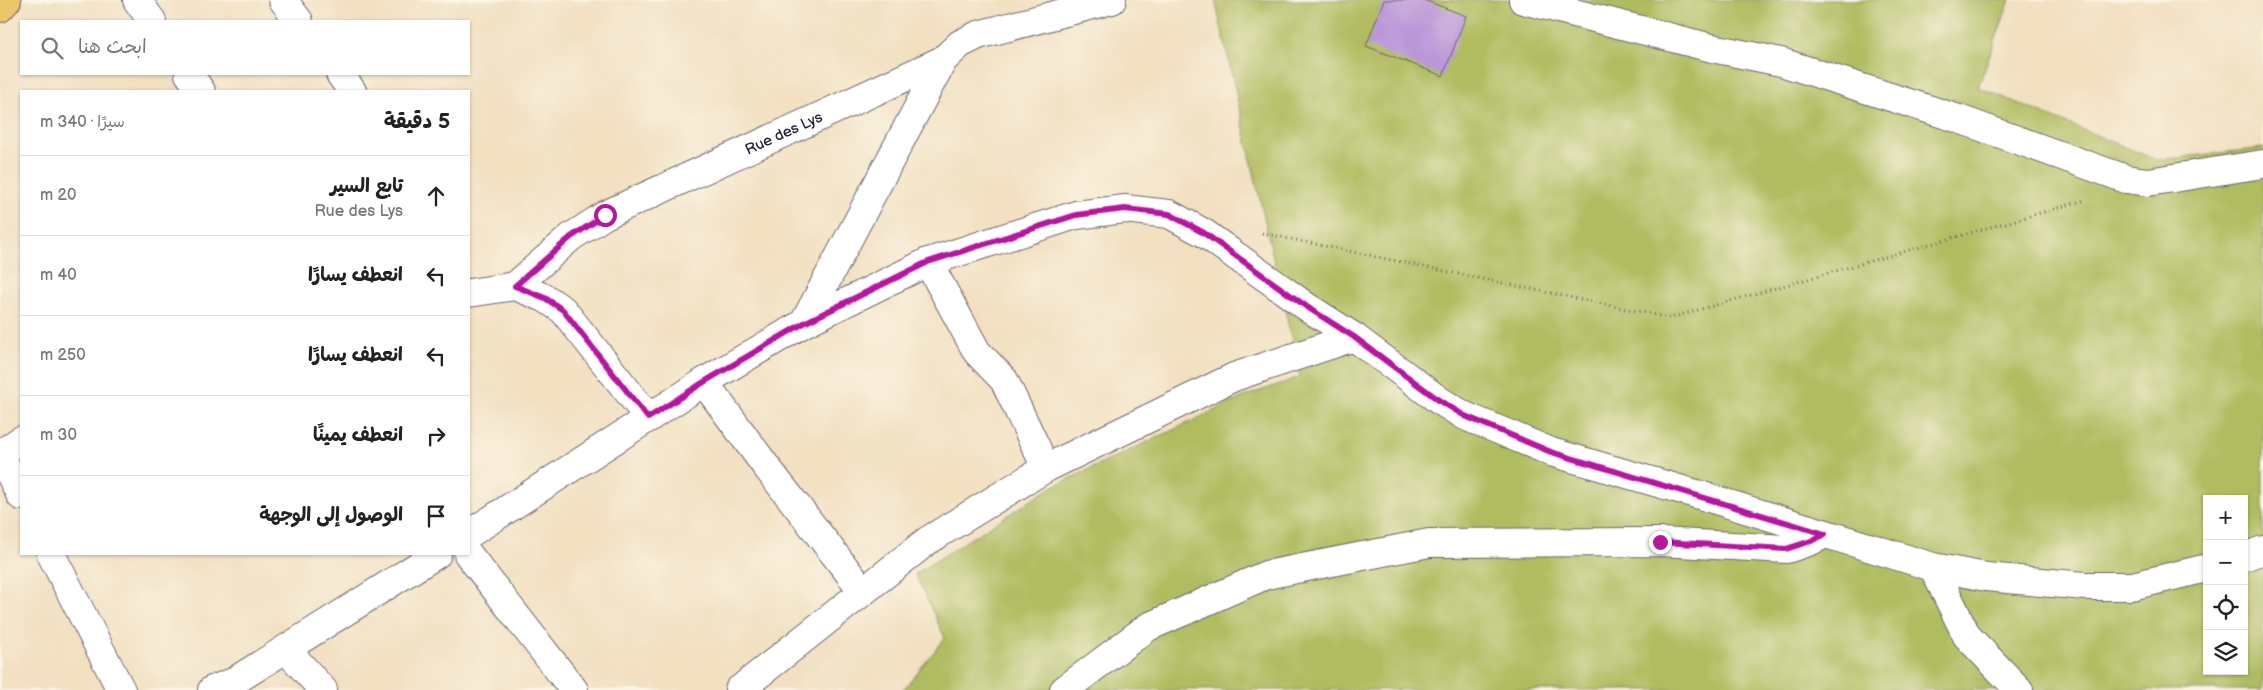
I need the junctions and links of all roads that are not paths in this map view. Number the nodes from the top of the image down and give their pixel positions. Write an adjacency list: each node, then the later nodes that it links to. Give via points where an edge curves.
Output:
1 (7, 0): 5 (main road)
2 (137, 0): 6 (street)
3 (1112, 0): 7 (street, Rue des Lys, via 978,35 960,44)
4 (1523, 0): 12 (street, via 1712,48 1781,62 1959,119 2126,179 2148,182)
5 (0, 8)
6 (151, 20)
7 (943, 60): 14 (street, Rue des Lys, via 605,215 571,237); 16 (street)
8 (190, 75): 10 (street)
9 (341, 75): 11 (street)
10 (200, 90)
11 (351, 90)
12 (2263, 164)
13 (928, 262): 16 (street); 17 (street, via 1076,215 1125,209 1169,214 1204,233); 22 (street, via 977,352 1004,380)
14 (515, 286): 15 (street); 19 (street, via 545,298 563,310)
15 (470, 293)
16 (804, 323): 18 (street)
17 (1354, 337): 22 (street, via 1234,377); 25 (street, via 1465,416 1551,452)
18 (704, 382): 19 (street); 33 (street)
19 (648, 418): 24 (street)
20 (20, 441): 21 (street)
21 (0, 454): 23 (street)
22 (1046, 468): 33 (street, via 926,541)
23 (20, 494)
24 (470, 533)
25 (1825, 534): 31 (street); 40 (street, via 1786,549 1660,542 1429,543 1266,575 1148,627)
26 (2263, 550): 30 (street)
27 (52, 555): 35 (street)
28 (435, 555): 34 (street)
29 (469, 555): 38 (street)
30 (2248, 556)
31 (1933, 567): 32 (street, via 1986,577 2085,586 2132,586); 41 (street, via 1967,636)
32 (2203, 569)
33 (863, 591): 39 (street)
34 (286, 649): 36 (street, via 233,682); 37 (street)
35 (120, 690)
36 (212, 690)
37 (323, 690)
38 (574, 690)
39 (739, 690)
40 (1064, 690)
41 (2019, 690)

